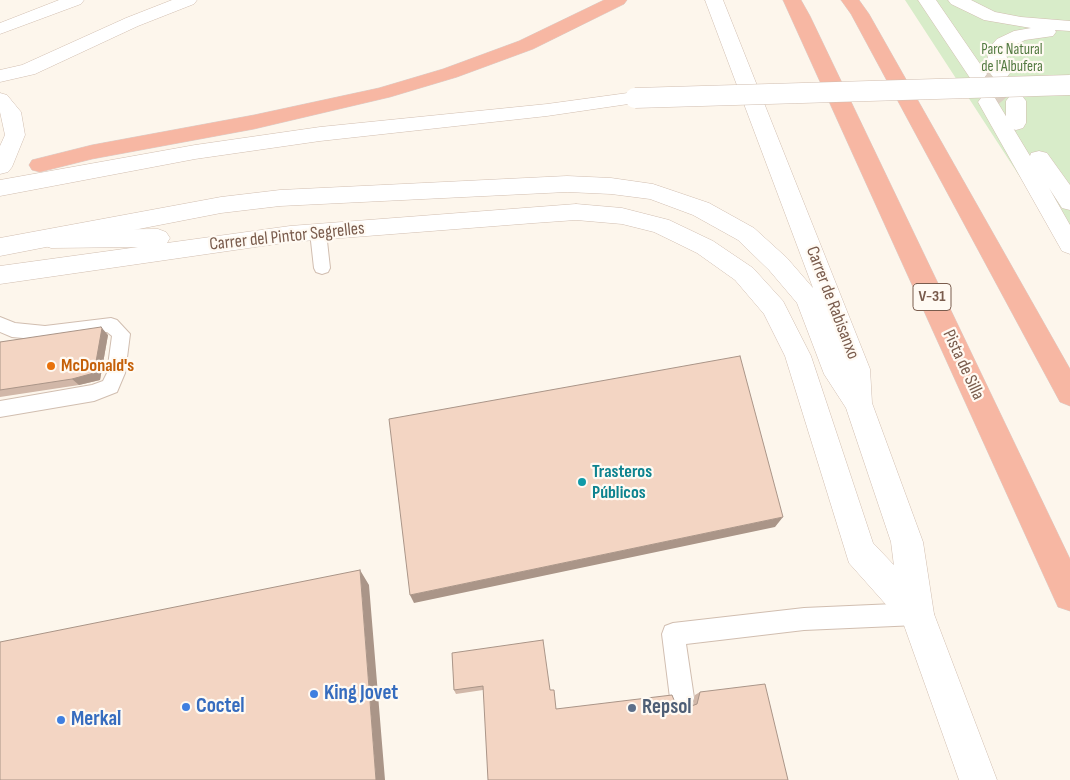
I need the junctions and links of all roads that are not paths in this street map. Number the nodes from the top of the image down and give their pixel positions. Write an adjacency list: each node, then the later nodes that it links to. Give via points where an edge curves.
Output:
1 (75, 0): 10 (street)
2 (188, 0): 14 (street, via 28,70)
3 (618, 0): 21 (highway, via 526,46 450,73 383,93 254,122 92,152)
4 (714, 0): 35 (street, Carrer de Rabisanxo, via 857,370)
5 (792, 0): 37 (highway, Pista de Silla / V-31)
6 (850, 0): 34 (highway)
7 (927, 0): 13 (street)
8 (957, 0): 9 (street, via 990,16)
9 (1070, 26)
10 (0, 29)
11 (1070, 30): 12 (street, via 1021,35 1004,43 996,52)
12 (1000, 73)
13 (977, 74)
14 (0, 76)
15 (1070, 85): 16 (street, bridge)
16 (635, 98): 18 (street); 21 (street, via 526,102 397,114 93,159)
17 (0, 99): 19 (street, via 11,112 15,135)
18 (547, 110): 21 (street, via 320,134); 24 (street, via 498,123 256,156)
19 (0, 167)
20 (0, 173): 21 (street)
21 (39, 173): 22 (street)
22 (0, 188)
23 (1070, 202): 29 (street, via 1002,102)
24 (0, 203)
25 (576, 212): 26 (street, Carrer del Pintor Segrelles); 38 (street, Carrer de Rabisanxo, via 622,216 661,226 705,247 744,274 774,308 798,356 860,552)
26 (318, 232): 27 (street, Carrer del Pintor Segrelles); 31 (lane)
27 (290, 234): 28 (street); 32 (street, Carrer del Pintor Segrelles)
28 (50, 239): 30 (street); 35 (street, via 221,205 280,198 567,184 653,192 701,209 746,234 778,264 807,298 838,374)
29 (1070, 245)
30 (0, 247)
31 (322, 268)
32 (0, 275)
33 (0, 324): 36 (lane, via 12,330 45,333 110,325 122,334 116,373 110,386 94,393)
34 (1070, 394)
35 (858, 402): 38 (street, Carrer de Rabisanxo, via 907,542)
36 (0, 409)
37 (1070, 595)
38 (917, 614): 39 (lane, via 804,620 673,634); 40 (street, Carrer de Rabisanxo)
39 (682, 698)
40 (978, 780)

